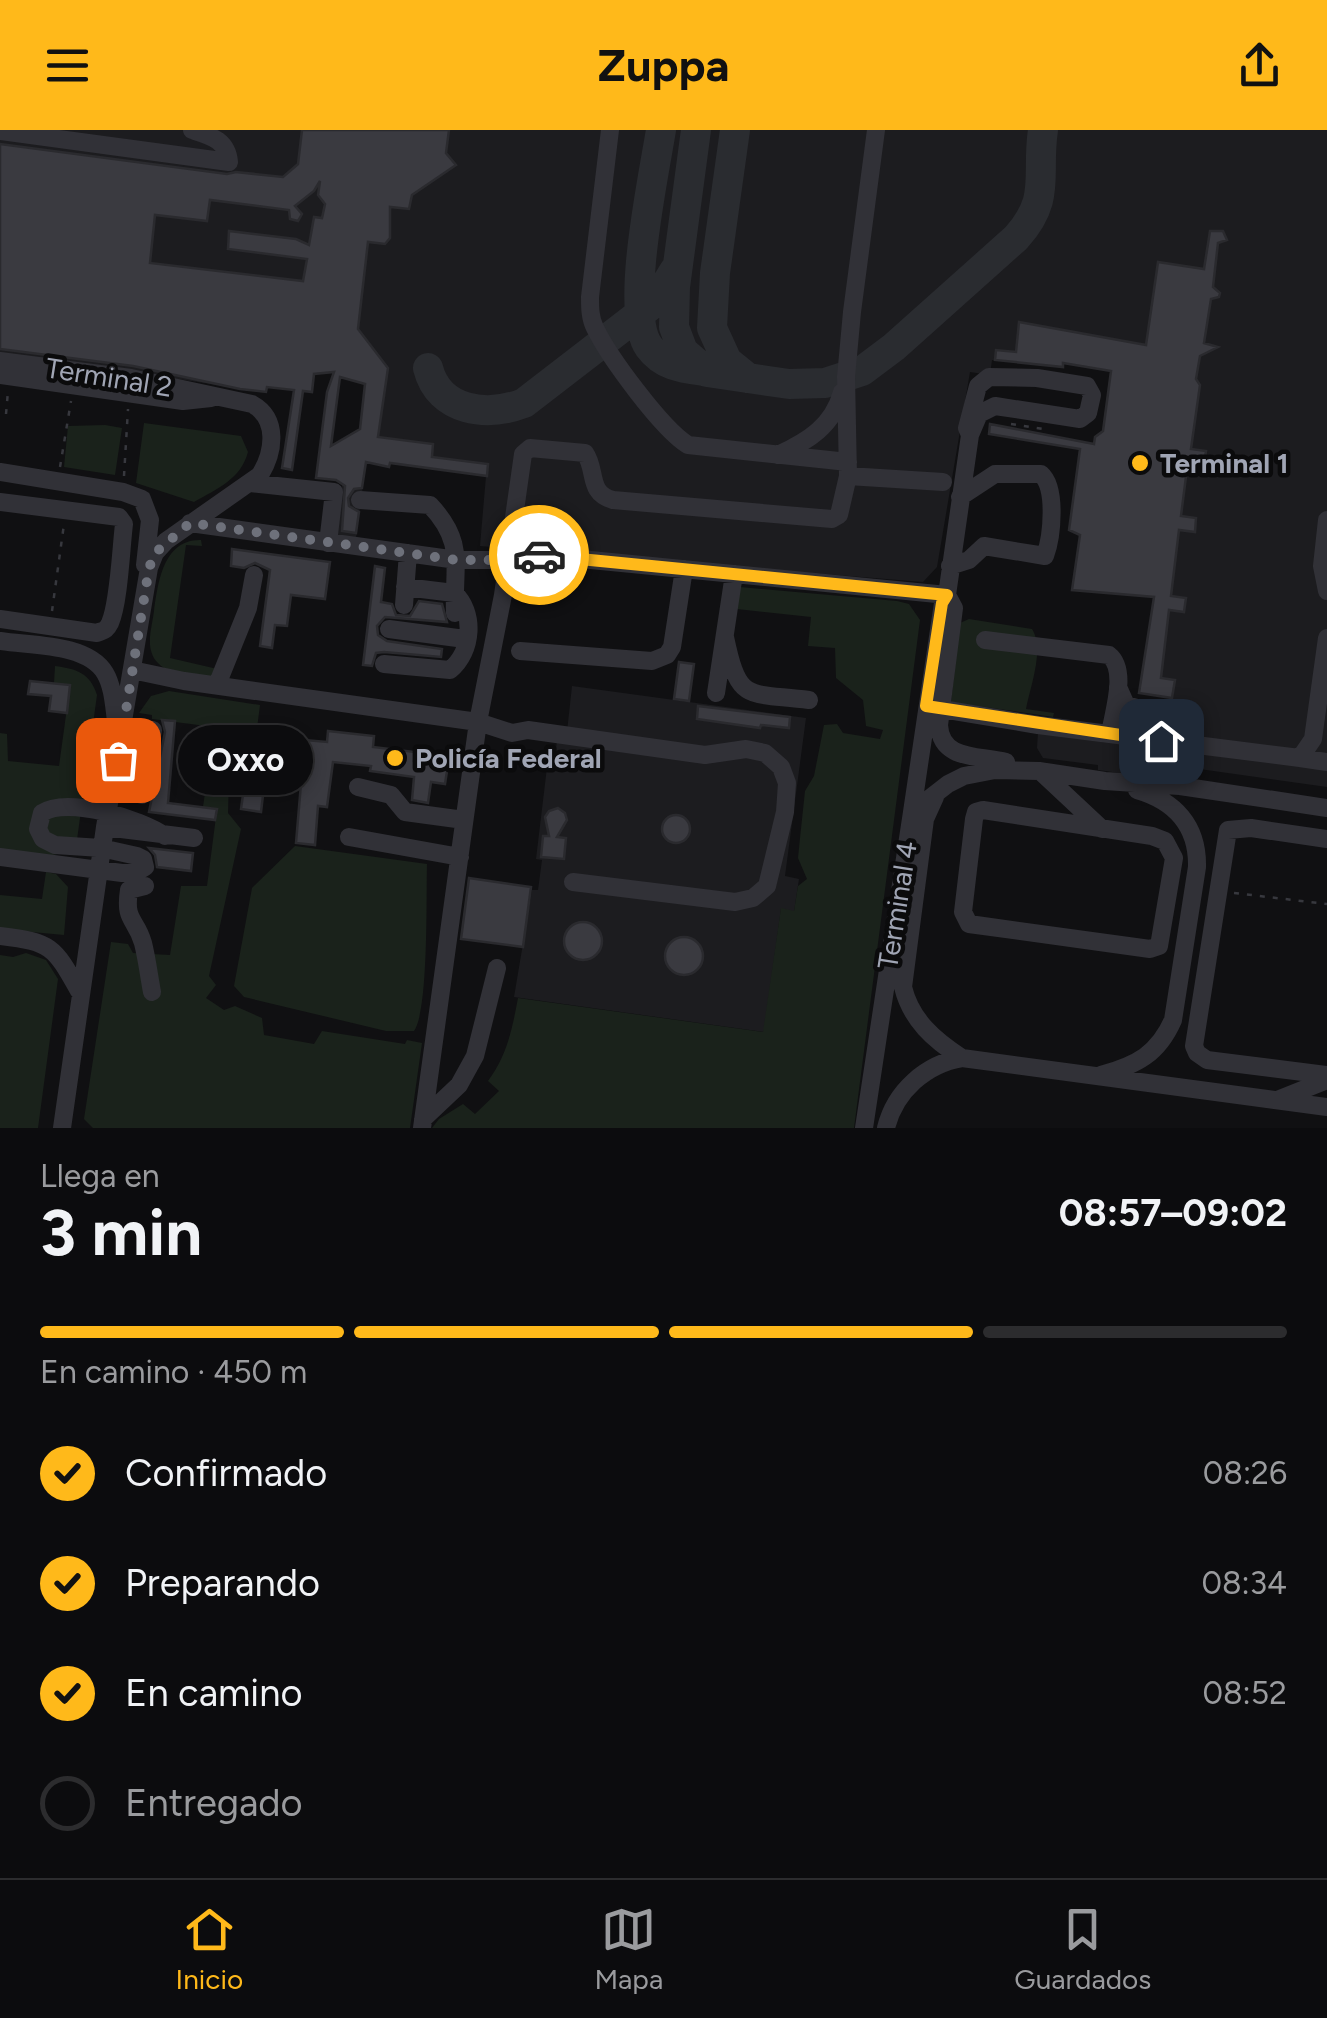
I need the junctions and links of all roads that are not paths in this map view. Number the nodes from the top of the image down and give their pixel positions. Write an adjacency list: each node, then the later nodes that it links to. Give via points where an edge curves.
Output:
1 (192, 130): 4 (street, via 217,139 229,162)
2 (610, 130): 10 (street, via 590,297 595,328 680,440)
3 (876, 130): 7 (street)
4 (0, 131)
5 (0, 361): 8 (street, Terminal 2)
6 (0, 375): 8 (street, Terminal 2)
7 (846, 377): 10 (street, via 830,420); 11 (street)
8 (79, 380): 14 (street, Terminal 2, via 260,408 272,448)
9 (970, 435): 9 (street, via 979,414 996,406 1084,418 1091,392 1037,378 989,377 978,386); 15 (street)
10 (776, 456): 11 (street)
11 (848, 469): 13 (street); 24 (street, via 843,510 832,519 602,497 588,454 530,448 523,454)
12 (0, 472): 16 (street)
13 (943, 482)
14 (250, 483): 20 (street); 21 (street, via 337,494)
15 (960, 496): 25 (street); 25 (street, via 995,474 1041,474 1050,484 1049,542 1044,556 984,546)
16 (44, 497): 18 (street); 32 (street, via 123,492 142,499 149,512); 33 (street, via 123,520 109,625 96,632)
17 (360, 500): 23 (street, via 430,504 451,536)
18 (0, 502)
19 (1327, 520): 29 (street)
20 (190, 523): 21 (street); 32 (street, via 155,553)
21 (328, 543): 22 (street)
22 (408, 554): 23 (street); 30 (street, via 404,596)
23 (457, 560): 24 (street); 30 (street)
24 (509, 560): 26 (street, via 540,555); 50 (street)
25 (950, 566): 31 (street)
26 (684, 569): 27 (street); 41 (street, via 667,655 652,661)
27 (734, 574): 31 (street); 36 (street)
28 (254, 575): 46 (street)
29 (1327, 591)
30 (454, 593): 34 (street); 34 (street, via 469,611 470,624)
31 (947, 595): 49 (street, via 954,608)
32 (144, 600): 37 (street)
33 (0, 619)
34 (456, 628): 35 (street); 42 (street, via 458,663 450,670)
35 (389, 629)
36 (725, 637): 47 (street); 48 (street, via 738,684 748,692)
37 (138, 638): 43 (street); 44 (street)
38 (1327, 638): 55 (street, via 1313,740)
39 (986, 640): 45 (street, via 1109,655 1118,664)
40 (0, 641): 54 (street, via 75,652 98,664 111,685)
41 (520, 651)
42 (384, 664)
43 (132, 670): 44 (street); 54 (street)
44 (162, 676): 46 (street)
45 (1117, 682): 52 (street); 53 (street, via 1126,705 1160,717)
46 (218, 685): 50 (street)
47 (716, 693)
48 (810, 700)
49 (934, 708): 52 (street); 58 (street, via 941,739 955,752); 66 (street)
50 (482, 723): 68 (street); 81 (street, via 512,734 528,730 705,754 746,750 764,753 781,767 785,812 767,886 753,898 735,902)
51 (152, 730): 57 (street)
52 (1110, 734): 53 (street)
53 (1161, 741): 55 (street)
54 (119, 754): 57 (street); 67 (street)
55 (1300, 758): 56 (street)
56 (1327, 762)
57 (147, 765): 62 (street)
58 (1034, 770): 59 (street, Terminal 4); 60 (street, Terminal 4, via 979,771); 69 (street)
59 (1105, 781): 63 (street, Terminal 4); 87 (street, via 1154,794 1188,823 1198,850)
60 (948, 784): 66 (street, Terminal 4); 91 (street, via 925,819 903,986 923,1028)
61 (358, 788): 68 (street, via 385,791 405,812)
62 (142, 796)
63 (1250, 796): 64 (street, Terminal 4); 72 (street)
64 (1270, 799): 65 (street, Terminal 4); 72 (street)
65 (1327, 808)
66 (912, 812): 98 (street, Terminal 4)
67 (106, 819): 70 (street); 74 (street); 75 (street, via 50,808 42,813 38,830)
68 (464, 820): 77 (street)
69 (1096, 828): 83 (street, via 1165,841 1174,858); 83 (street, via 976,812 965,920 1150,949 1161,944)
70 (157, 832): 73 (street); 76 (street)
71 (349, 836): 77 (street)
72 (1316, 837): 93 (street, via 1228,830 1194,1046 1207,1060)
73 (194, 838)
74 (102, 848): 75 (street); 76 (street); 79 (street)
75 (54, 854): 78 (street); 79 (street)
76 (138, 856): 80 (street, via 142,871)
77 (460, 856): 96 (street)
78 (0, 857)
79 (98, 870): 80 (street); 85 (street)
80 (122, 873): 84 (street)
81 (574, 882)
82 (145, 886): 84 (street, via 129,890)
83 (1168, 902): 87 (street)
84 (122, 907): 85 (street); 90 (street, via 142,938)
85 (92, 914): 89 (street)
86 (0, 936): 89 (street, via 39,941 54,951)
87 (1186, 938): 92 (street, via 1165,1039 1145,1059)
88 (497, 968): 96 (street, via 475,1056)
89 (80, 992): 97 (street)
90 (152, 992)
91 (962, 1058): 92 (street); 99 (street, via 944,1061 910,1084)
92 (1096, 1076): 94 (street)
93 (1327, 1078): 94 (street)
94 (1277, 1100): 95 (street)
95 (1325, 1102)
96 (423, 1124)
97 (64, 1125)
98 (864, 1128)
99 (886, 1128)

